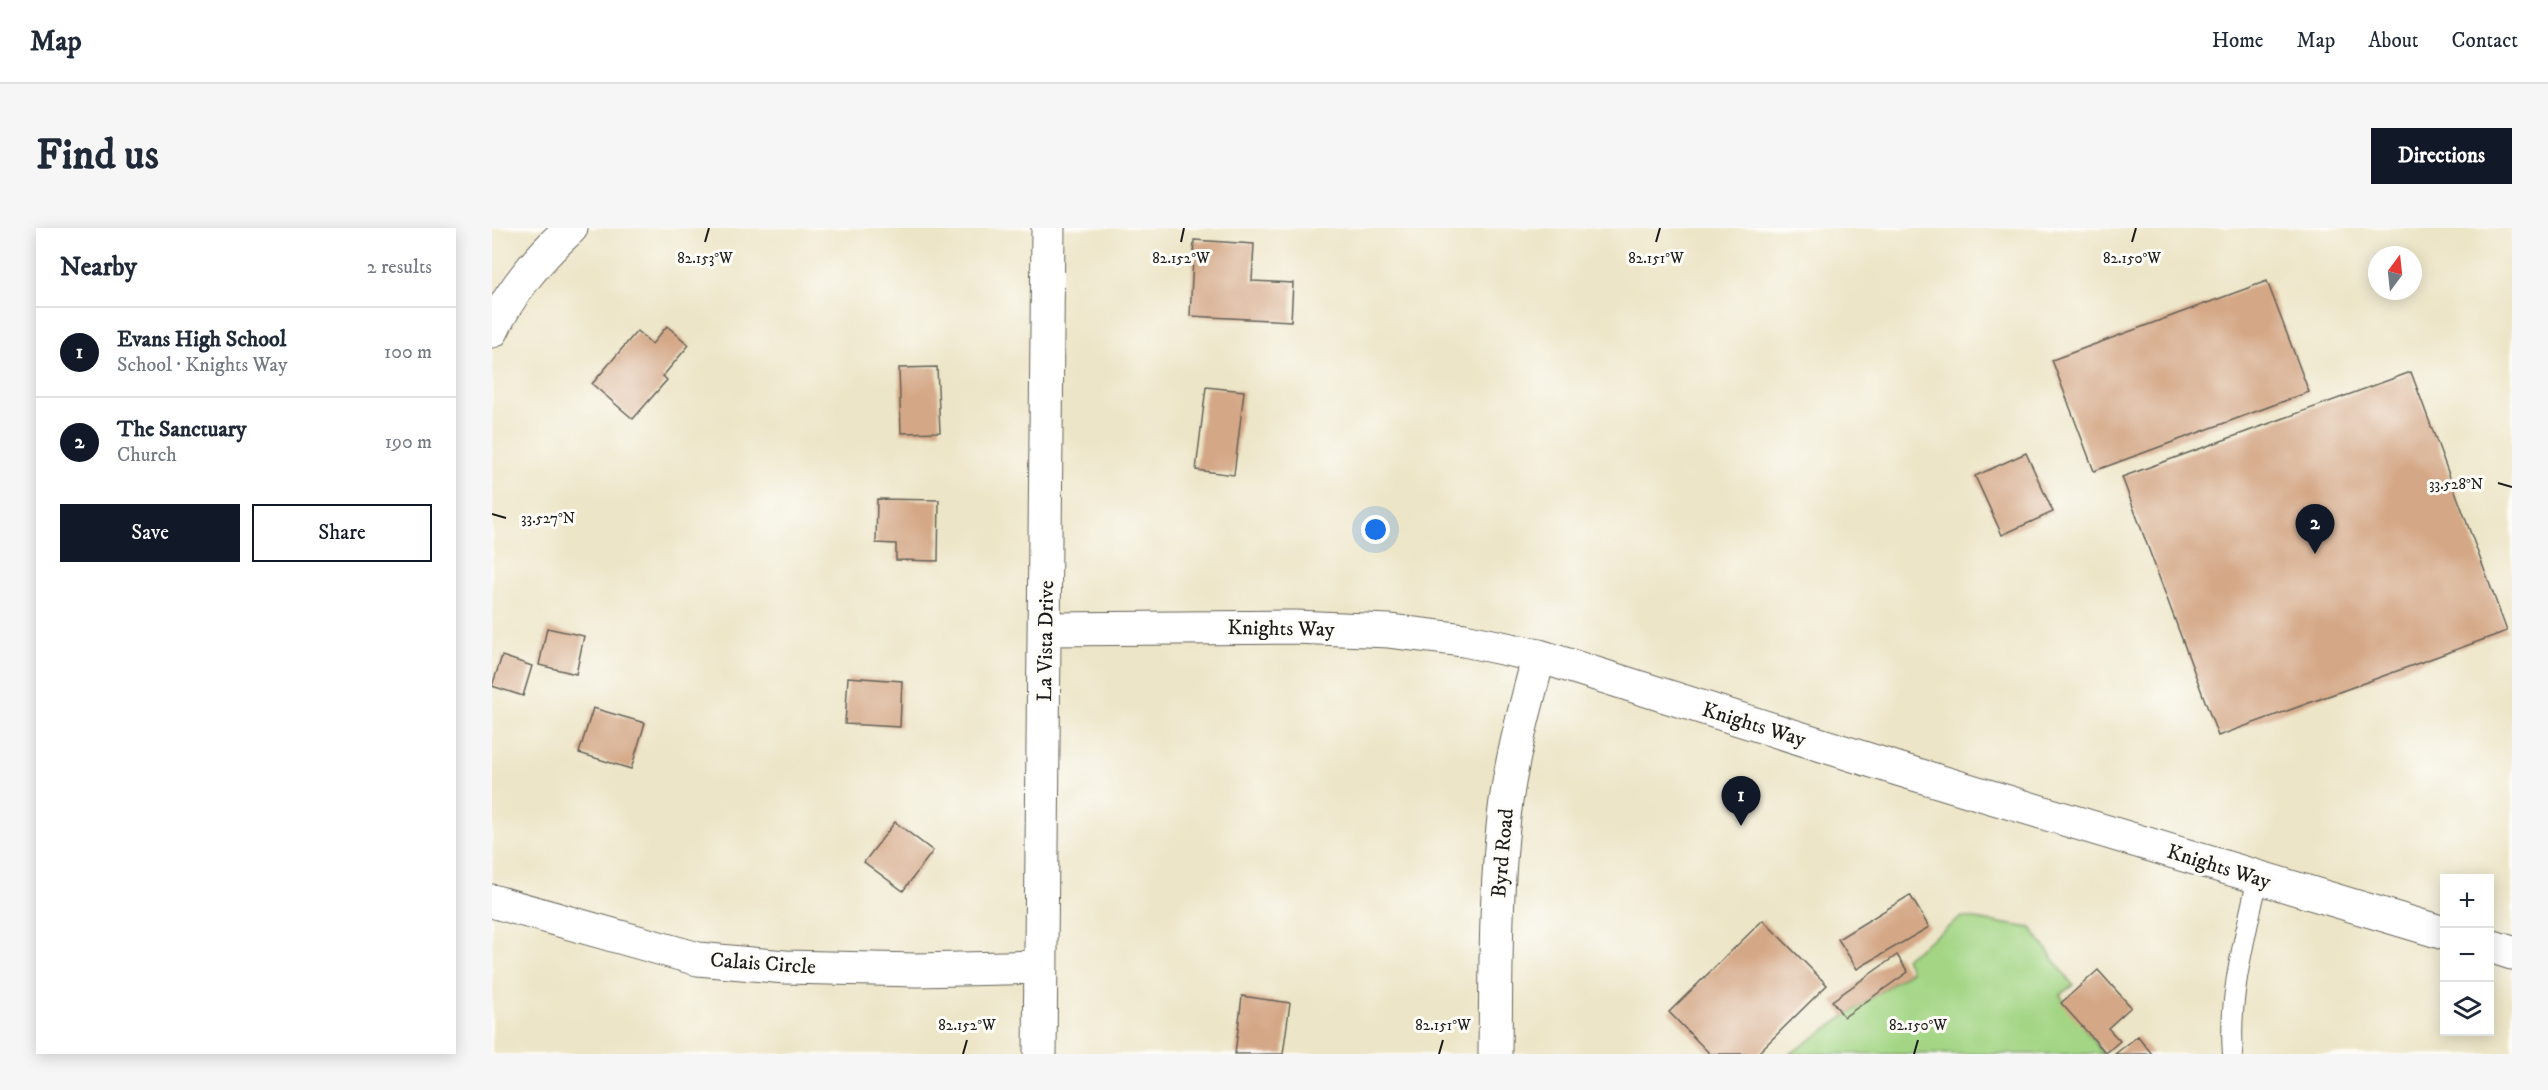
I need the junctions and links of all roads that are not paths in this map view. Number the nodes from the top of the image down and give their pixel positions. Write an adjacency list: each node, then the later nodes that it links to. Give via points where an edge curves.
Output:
1 (571, 228): 3 (street, via 547,250)
2 (1047, 228): 4 (street, La Vista Drive)
3 (492, 331)
4 (1046, 629): 5 (street, Knights Way, via 1295,627 1389,631 1464,640); 11 (street, La Vista Drive)
5 (1539, 656): 6 (street, Knights Way); 13 (street, Byrd Road, via 1520,725 1504,814 1497,902)
6 (2258, 877): 8 (street, Knights Way); 14 (lane, via 2236,983)
7 (492, 901): 11 (street, Calais Circle, via 698,959 785,967)
8 (2440, 932)
9 (2494, 947): 10 (street)
10 (2512, 953)
11 (1041, 967): 12 (street, La Vista Drive)
12 (1040, 1054)
13 (1495, 1054)
14 (2233, 1054)

